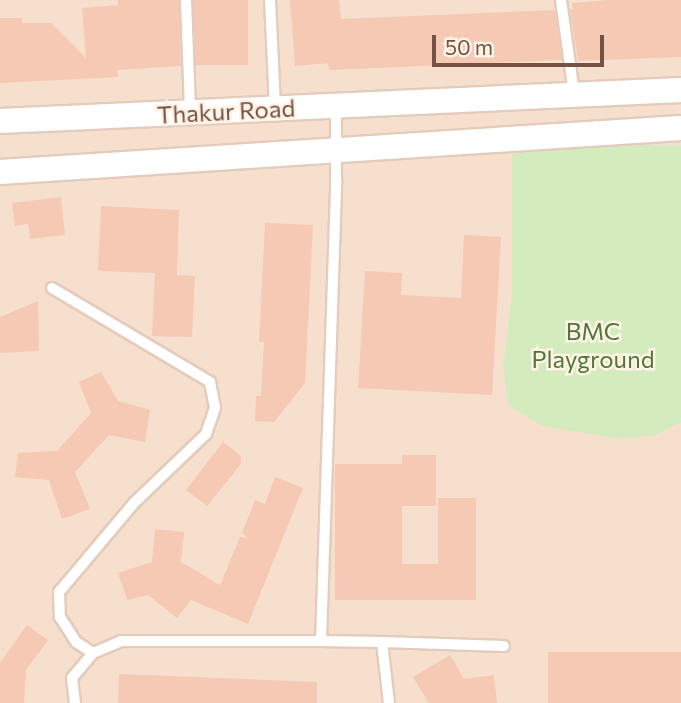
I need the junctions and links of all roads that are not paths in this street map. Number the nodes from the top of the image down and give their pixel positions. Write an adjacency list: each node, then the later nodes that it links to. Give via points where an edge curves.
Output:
1 (186, 0): 9 (lane)
2 (270, 0): 8 (lane)
3 (561, 0): 5 (lane)
4 (681, 90): 5 (street, Thakur Road)
5 (574, 94): 6 (street, Thakur Road)
6 (453, 100): 7 (street, Thakur Road); 12 (street)
7 (335, 105): 8 (street, Thakur Road); 13 (lane)
8 (275, 108): 9 (street, Thakur Road)
9 (190, 112): 10 (street, Thakur Road)
10 (0, 121)
11 (681, 128): 12 (street, Thakur Road)
12 (451, 142): 13 (street, Thakur Road)
13 (337, 150): 14 (street, Thakur Road); 16 (lane)
14 (0, 173)
15 (51, 288): 19 (lane, via 210,382 215,408 206,434 134,503 59,592 60,617 76,642)
16 (321, 641): 17 (lane); 19 (lane, via 121,641)
17 (382, 642): 18 (lane); 21 (lane)
18 (505, 646)
19 (93, 653): 20 (lane, via 72,678)
20 (75, 703)
21 (388, 703)

